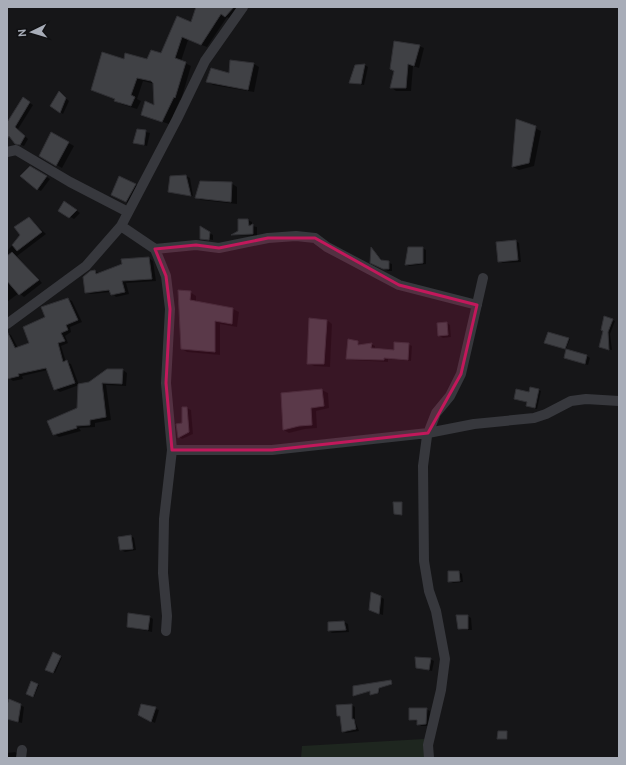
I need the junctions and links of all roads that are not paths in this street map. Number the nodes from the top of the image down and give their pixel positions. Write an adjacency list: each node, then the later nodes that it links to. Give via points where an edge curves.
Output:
1 (244, 7): 3 (street, via 205,61 178,119)
2 (7, 152): 3 (street, via 16,150)
3 (128, 212): 4 (street)
4 (121, 226): 5 (street); 8 (street, via 86,266)
5 (155, 249): 7 (street, via 196,245 219,248 268,238 315,238 399,285); 11 (street, via 166,276 170,309 166,384)
6 (483, 278): 7 (street)
7 (477, 305): 10 (street, via 461,374 450,396 436,413)
8 (7, 324)
9 (619, 401): 10 (street, via 571,401 534,418)
10 (428, 432): 11 (street, via 272,450); 13 (street, via 423,466 424,561 445,659 441,690 428,745)
11 (172, 450): 12 (street, via 164,519)
12 (166, 631)
13 (430, 758)

